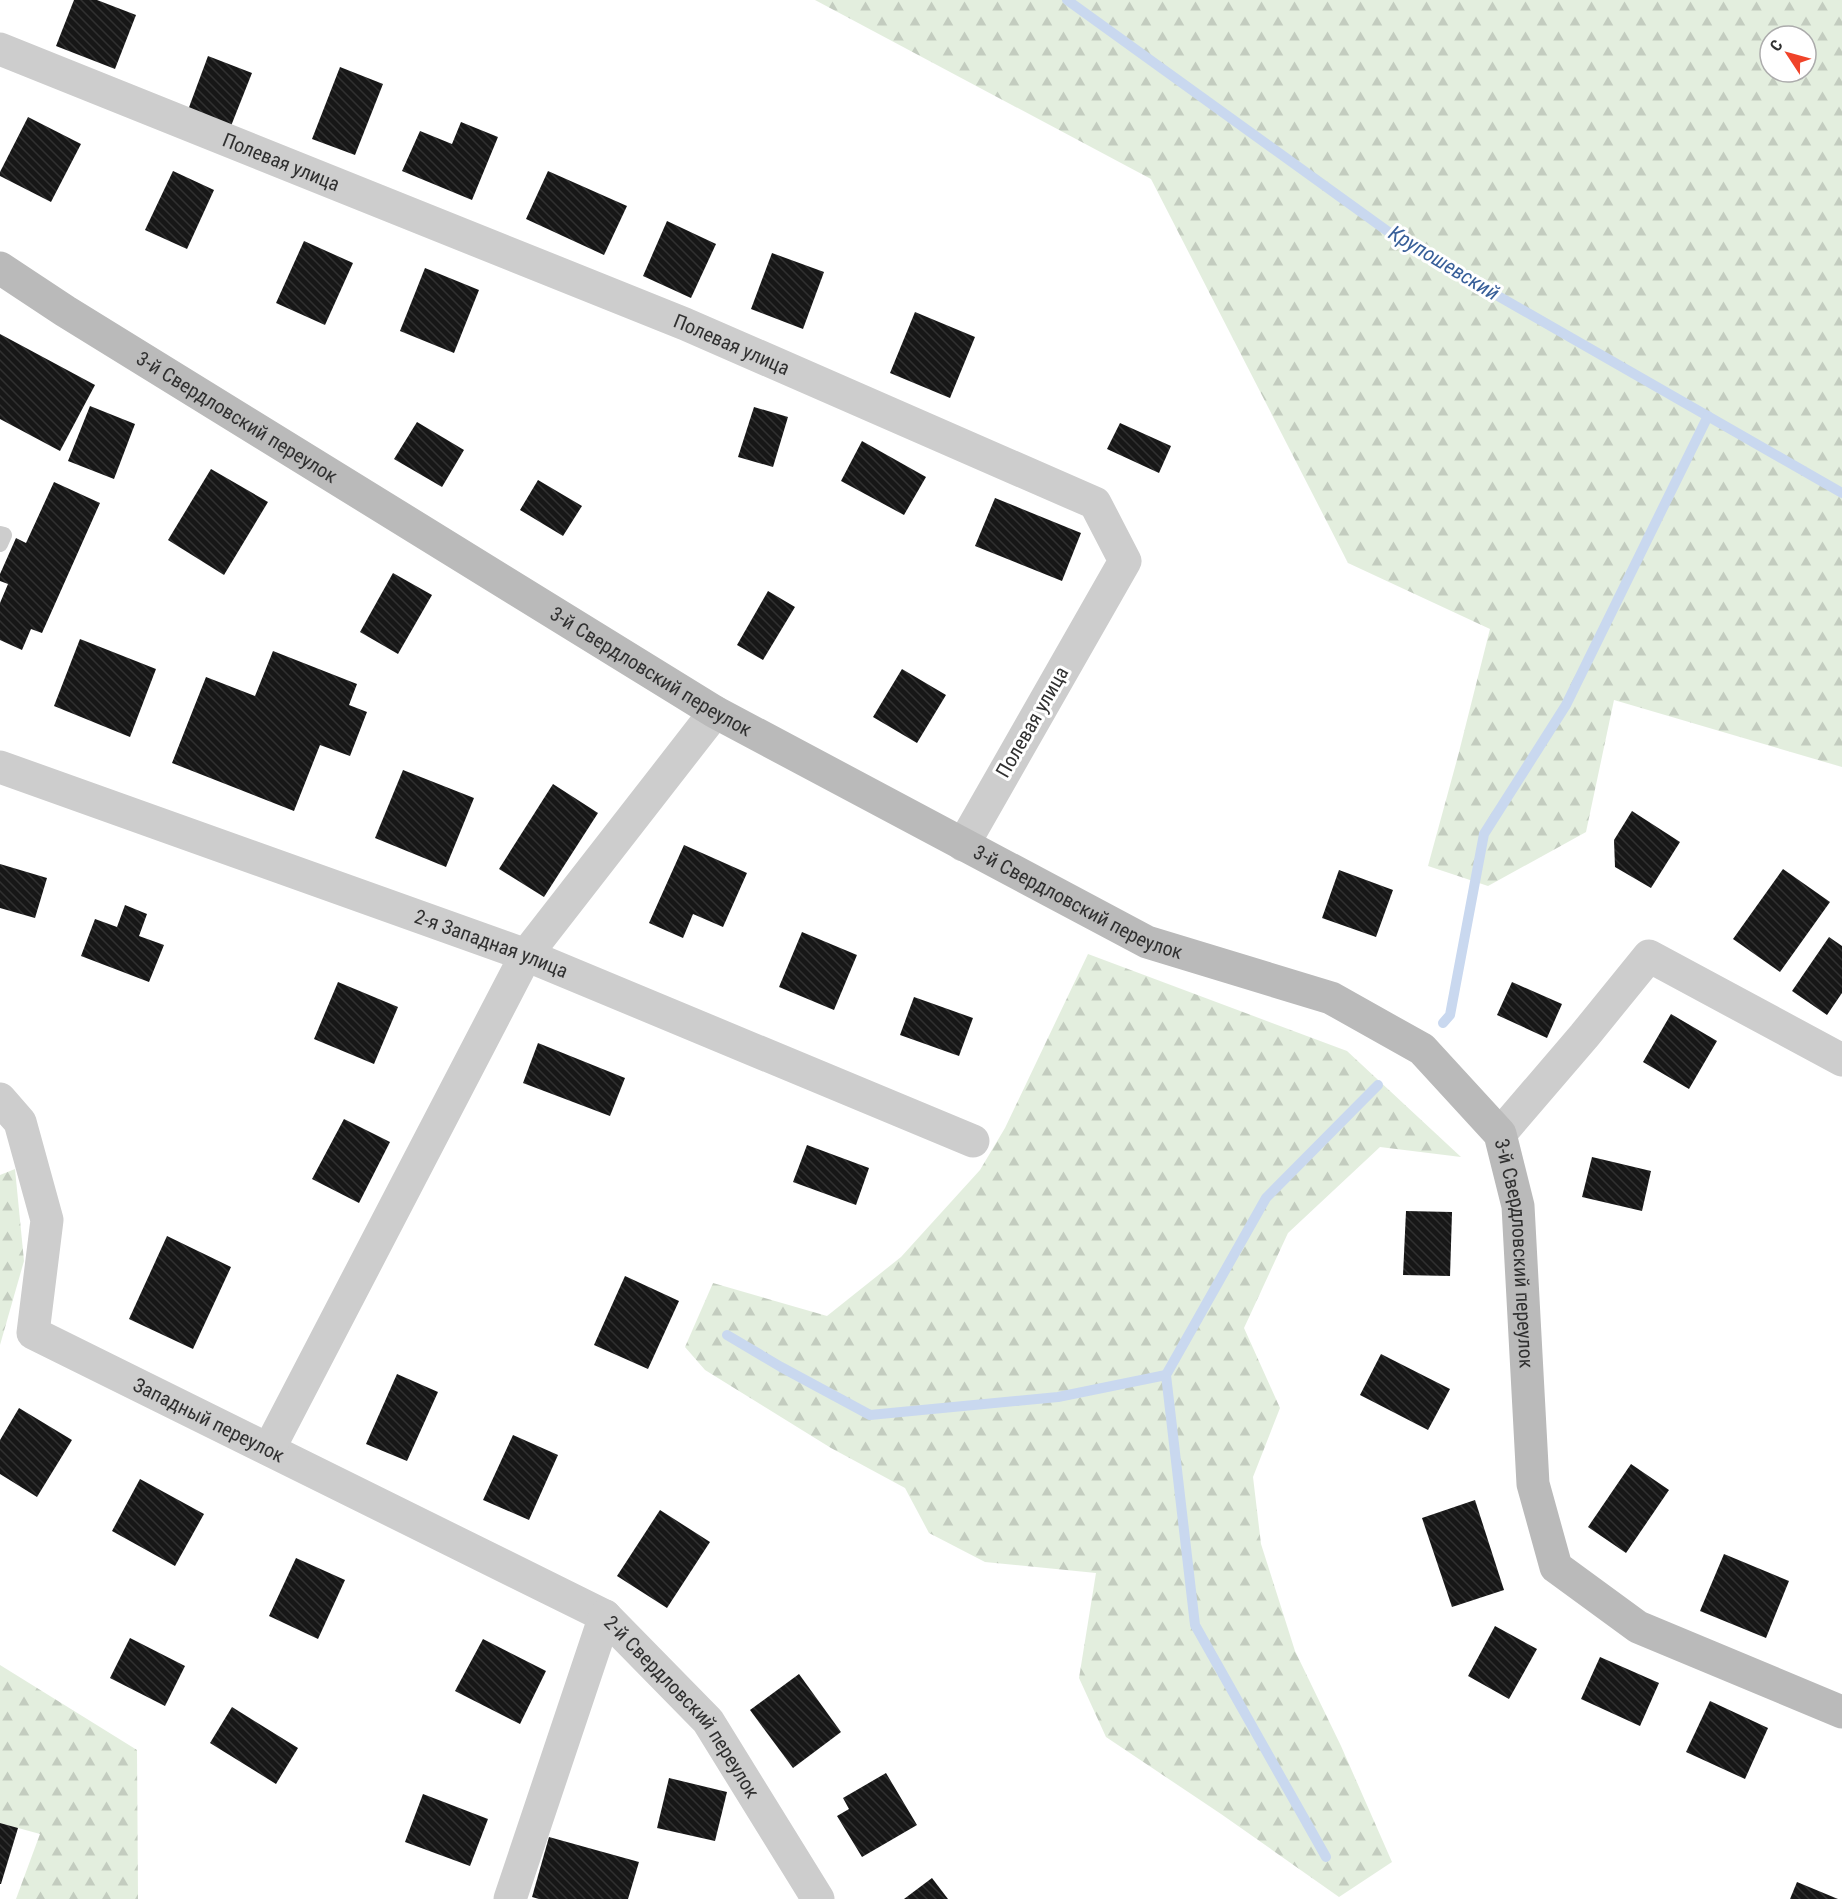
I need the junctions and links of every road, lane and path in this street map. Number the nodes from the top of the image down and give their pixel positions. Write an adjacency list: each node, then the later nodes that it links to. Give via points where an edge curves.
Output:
1 (0, 49): 7 (street, Полевая улица, via 686,324 1095,503 1125,561)
2 (0, 268): 5 (main road, 3-й Свердловский переулок)
3 (0, 534): 4 (lane, via 4,536)
4 (0, 544)
5 (715, 712): 7 (main road, 3-й Свердловский переулок); 8 (street)
6 (0, 767): 8 (street, 2-я Западная улица)
7 (963, 844): 11 (main road, 3-й Свердловский переулок, via 1147,942 1331,998 1422,1049)
8 (526, 955): 12 (street, 2-я Западная улица); 13 (street)
9 (1842, 1060): 11 (street, via 1649,956)
10 (0, 1099): 13 (street, Западный переулок, via 20,1122 47,1220 33,1333)
11 (1500, 1134): 15 (main road, 3-й Свердловский переулок, via 1518,1206 1533,1484 1556,1567 1638,1627)
12 (973, 1141)
13 (269, 1449): 14 (street, Западный переулок)
14 (605, 1616): 16 (street, 2-й Свердловский переулок); 17 (street, 2-й Свердловский переулок, via 708,1721)
15 (1842, 1712)
16 (510, 1899)
17 (818, 1899)

